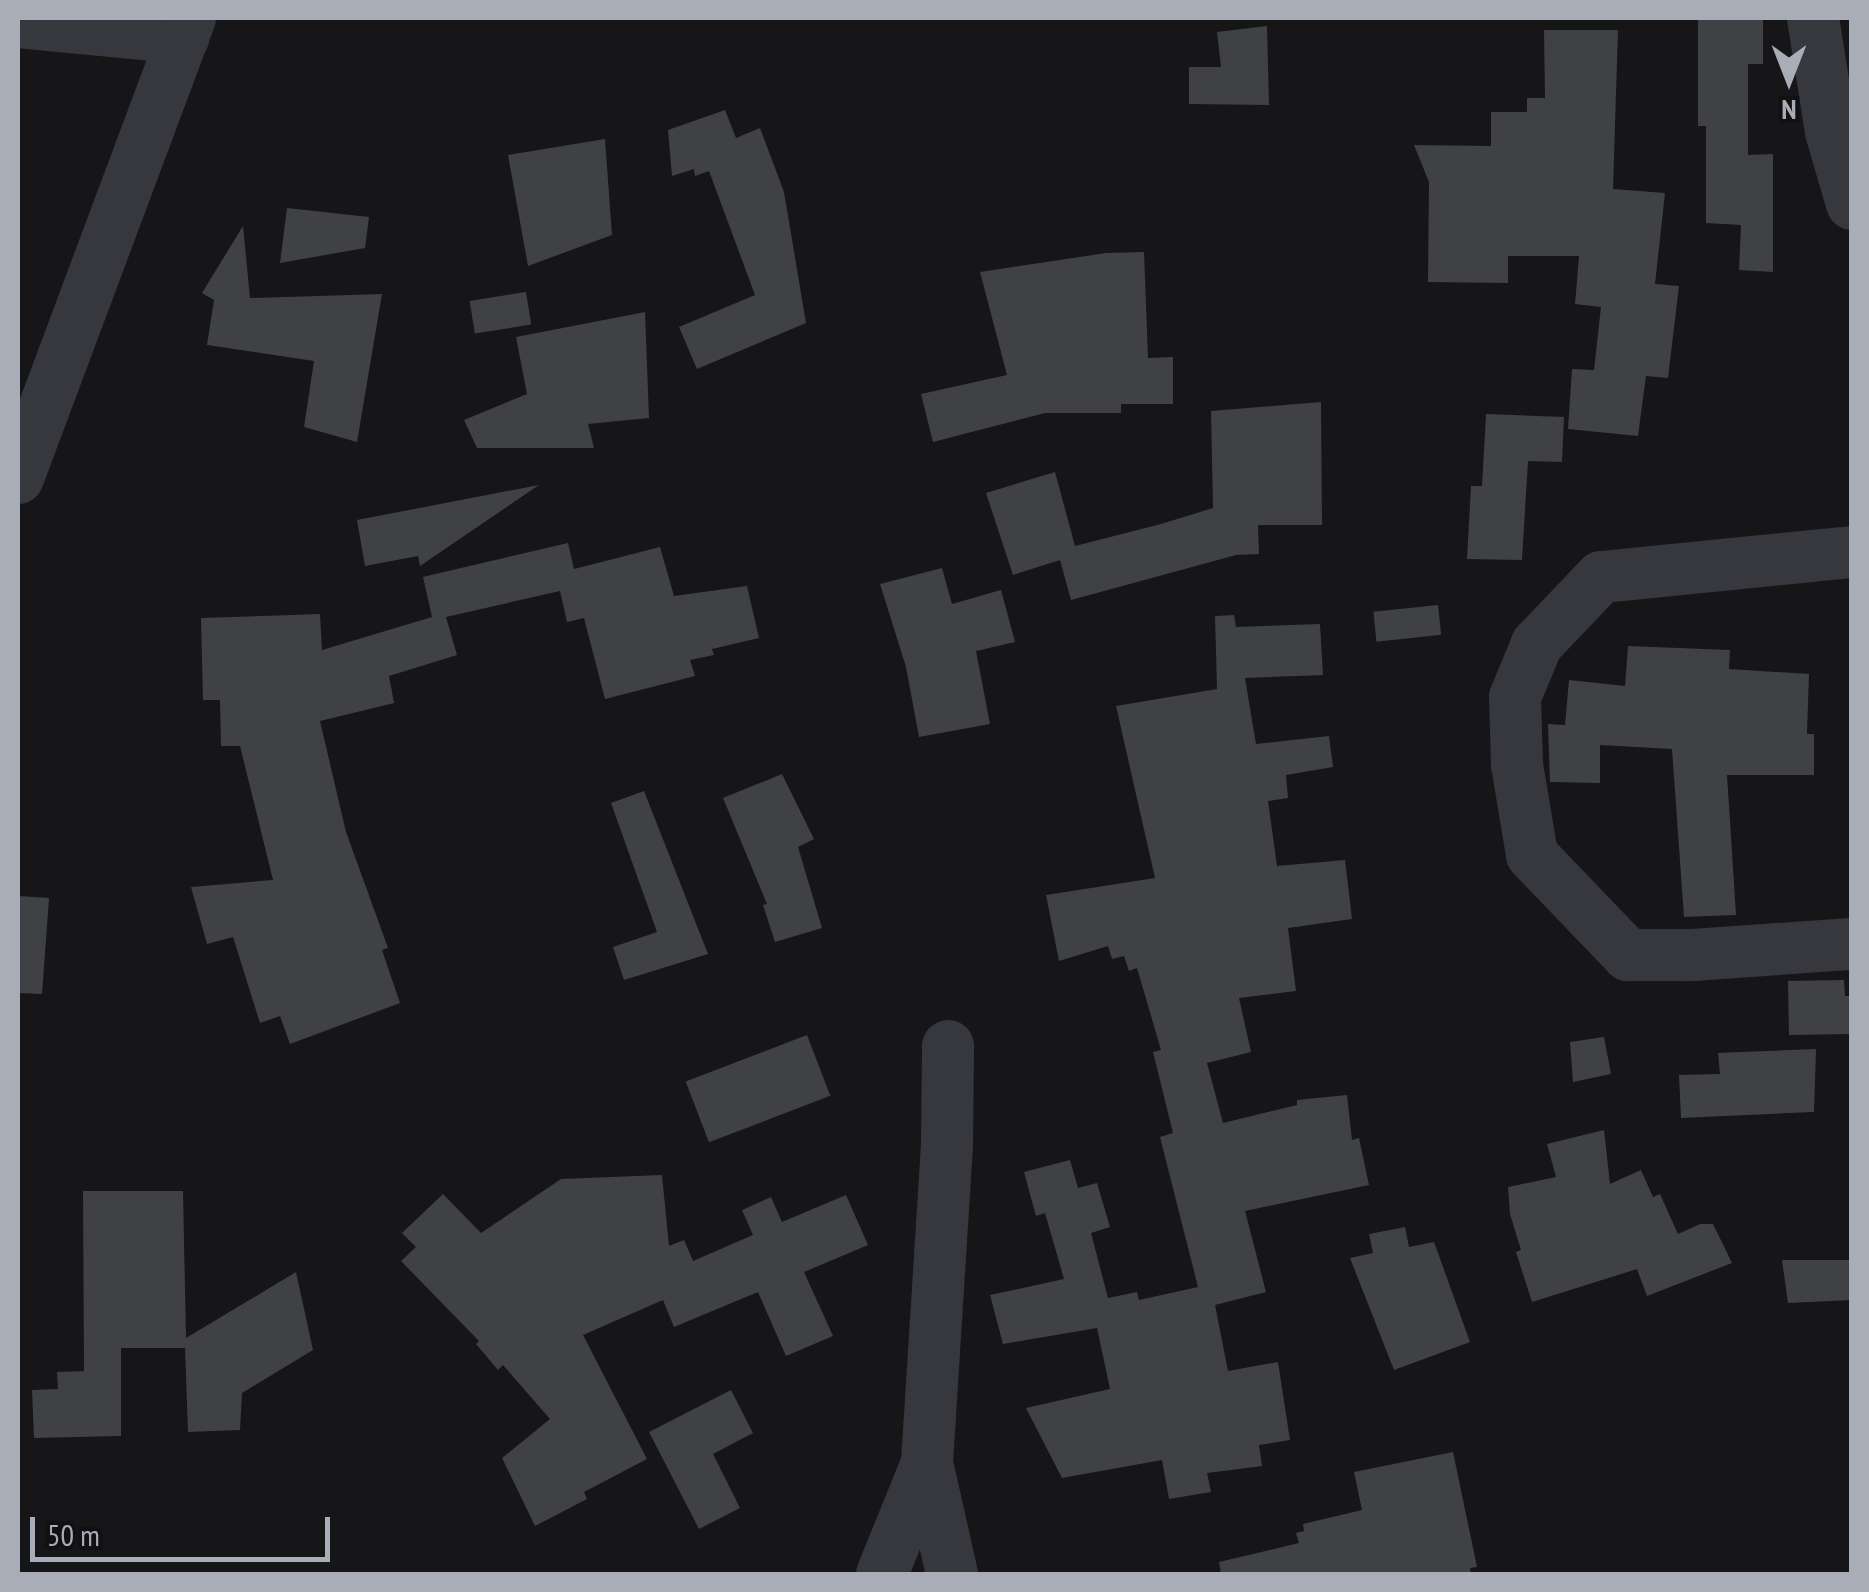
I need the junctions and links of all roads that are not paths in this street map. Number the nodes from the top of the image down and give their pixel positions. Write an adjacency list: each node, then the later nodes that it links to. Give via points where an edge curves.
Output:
1 (1813, 18): 4 (street, via 1831,132)
2 (18, 22): 3 (street)
3 (187, 28): 5 (street)
4 (1852, 204)
5 (18, 478)
6 (1852, 552): 7 (street, via 1602,577 1537,644 1515,698 1517,765 1532,855 1628,955)
7 (1852, 944)
8 (948, 1046): 9 (street)
9 (933, 1485): 10 (street); 11 (street); 12 (street, via 984,1567)
10 (882, 1574)
11 (952, 1574)
12 (996, 1574)

